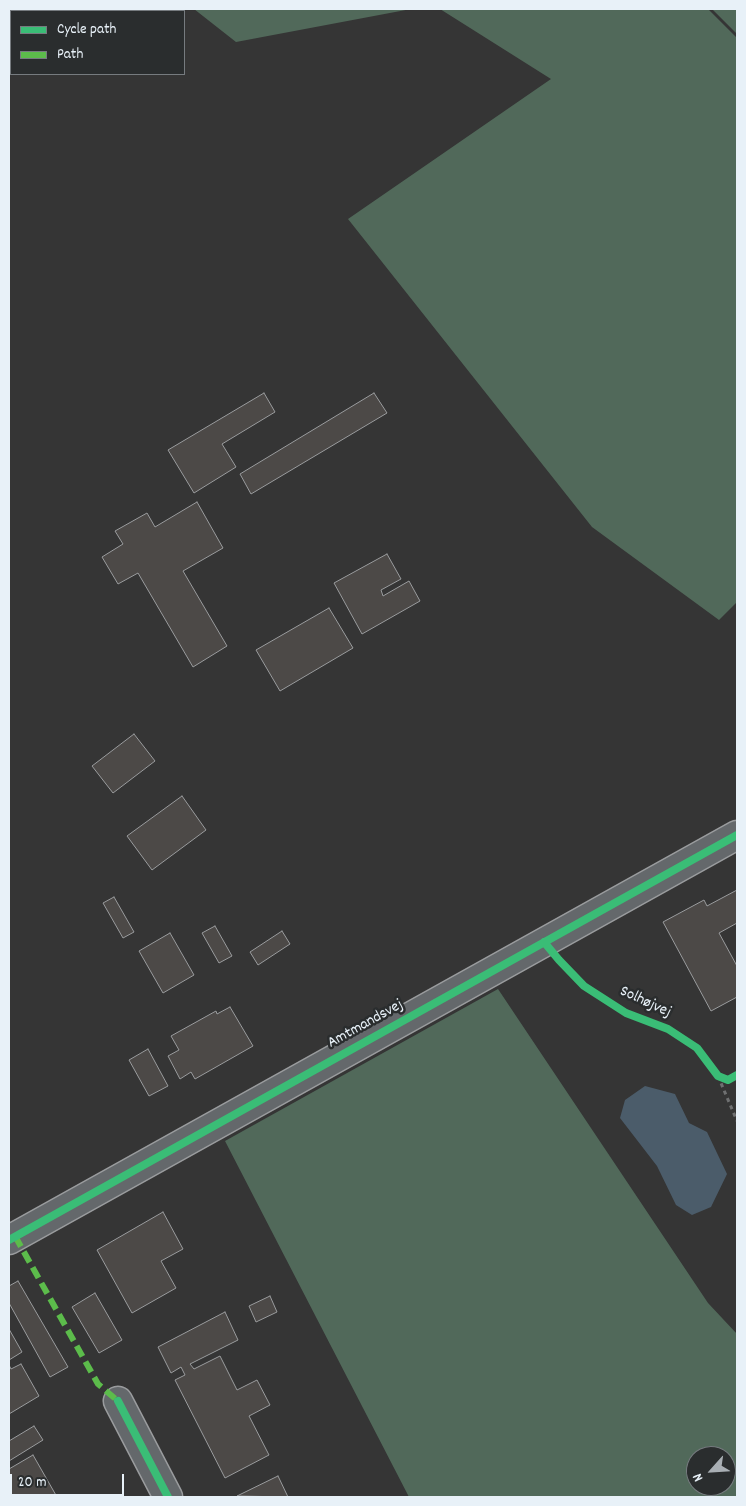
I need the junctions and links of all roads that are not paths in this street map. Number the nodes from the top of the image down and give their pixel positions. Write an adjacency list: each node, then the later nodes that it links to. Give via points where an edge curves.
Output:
1 (737, 835): 2 (street, Amtmandsvej)
2 (9, 1240)
3 (118, 1401): 4 (street)
4 (168, 1497)

